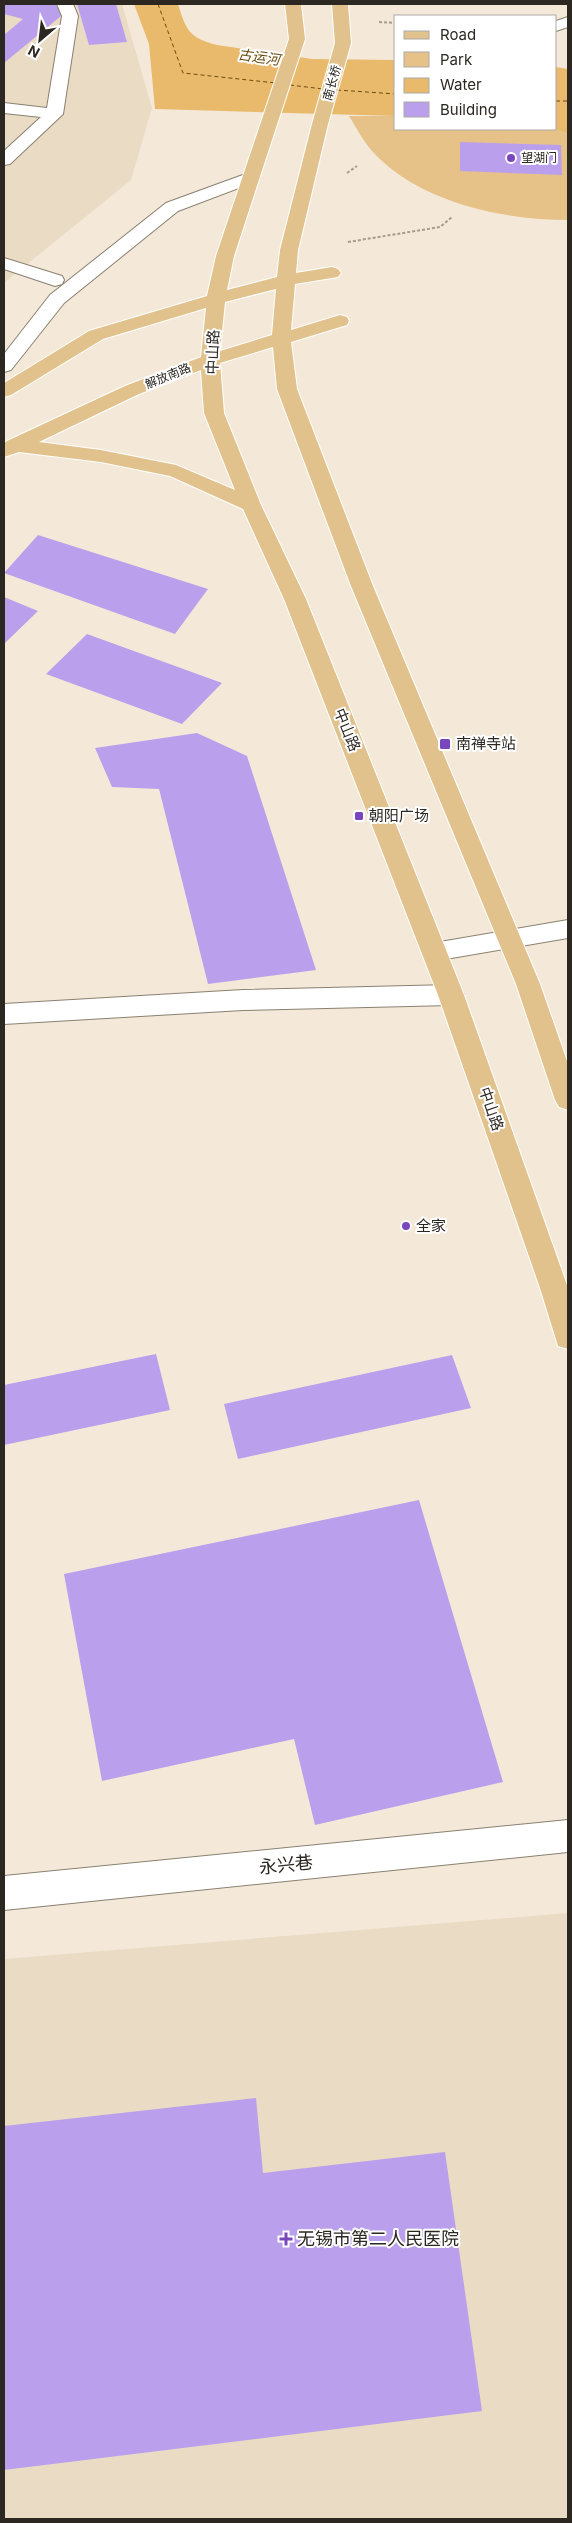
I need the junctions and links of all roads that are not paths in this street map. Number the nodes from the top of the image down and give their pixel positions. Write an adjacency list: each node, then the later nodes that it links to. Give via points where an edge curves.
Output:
1 (65, 4): 5 (street, via 70,16)
2 (293, 4): 7 (main road, 中山路, via 297,39)
3 (340, 4): 11 (main road, 南长桥, via 343,43 290,250)
4 (4, 108): 5 (street)
5 (55, 114): 6 (street)
6 (4, 160)
7 (251, 177): 12 (main road, 中山路, via 225,256); 16 (street, via 172,207 57,299)
8 (4, 263): 10 (street)
9 (332, 273): 11 (main road)
10 (55, 280)
11 (287, 280): 12 (main road); 14 (main road)
12 (216, 299): 15 (main road, 中山路); 17 (main road, via 96,335)
13 (340, 321): 14 (main road, 解放南路)
14 (281, 338): 15 (main road, 解放南路); 21 (main road, via 288,389 362,586)
15 (210, 360): 18 (main road, 解放南路, via 132,390); 19 (main road, 中山路, via 214,413)
16 (4, 366)
17 (4, 391)
18 (9, 448): 19 (main road, via 101,456 176,471)
19 (251, 505): 22 (main road, 中山路, via 295,598)
20 (568, 929): 21 (street)
21 (509, 940): 22 (street); 25 (main road, via 528,984)
22 (434, 952): 23 (main road, 中山路)
23 (451, 995): 24 (street, via 243,1000); 26 (main road, 中山路, via 554,1288)
24 (4, 1014)
25 (568, 1100)
26 (568, 1337)
27 (568, 1836): 28 (street, 永兴巷)
28 (4, 1893)

